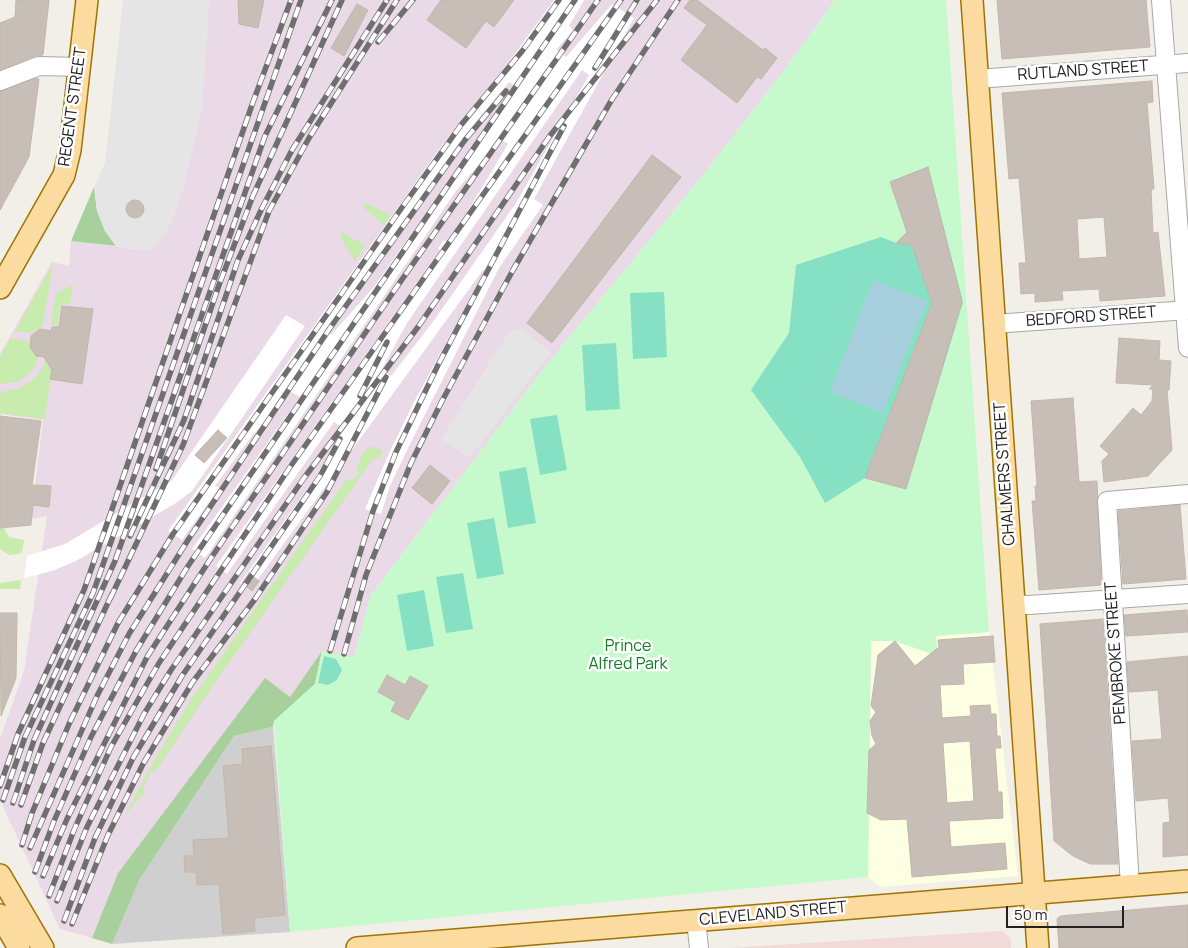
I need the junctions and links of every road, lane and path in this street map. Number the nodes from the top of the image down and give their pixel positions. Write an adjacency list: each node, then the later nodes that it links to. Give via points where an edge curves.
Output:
1 (87, 0): 6 (main road, REGENT STREET)
2 (972, 0): 7 (main road, CHALMERS STREET)
3 (1161, 0): 5 (street)
4 (1188, 63): 5 (street, RUTLAND STREET)
5 (1166, 64): 7 (street, RUTLAND STREET); 10 (street)
6 (78, 67): 8 (street, via 39,66); 9 (main road, REGENT STREET, via 70,150 64,175)
7 (978, 79): 11 (main road, CHALMERS STREET)
8 (0, 81)
9 (0, 288)
10 (1187, 310): 11 (street, BEDFORD STREET); 12 (street)
11 (994, 324): 16 (main road, CHALMERS STREET)
12 (1188, 348)
13 (1188, 494): 15 (street, PEMBROKE STREET, via 1107,501)
14 (1188, 594): 15 (street)
15 (1113, 599): 16 (street); 19 (street, PEMBROKE STREET)
16 (1014, 604): 20 (main road, CHALMERS STREET)
17 (0, 875): 24 (main road)
18 (1188, 881): 19 (main road, CLEVELAND STREET)
19 (1130, 886): 20 (main road, CLEVELAND STREET)
20 (1033, 894): 22 (main road, CLEVELAND STREET); 27 (main road, CHALMERS STREET)
21 (0, 915): 23 (main road)
22 (696, 920): 25 (main road, CLEVELAND STREET); 26 (street)
23 (19, 948)
24 (43, 948)
25 (357, 948)
26 (699, 948)
27 (1038, 948)

